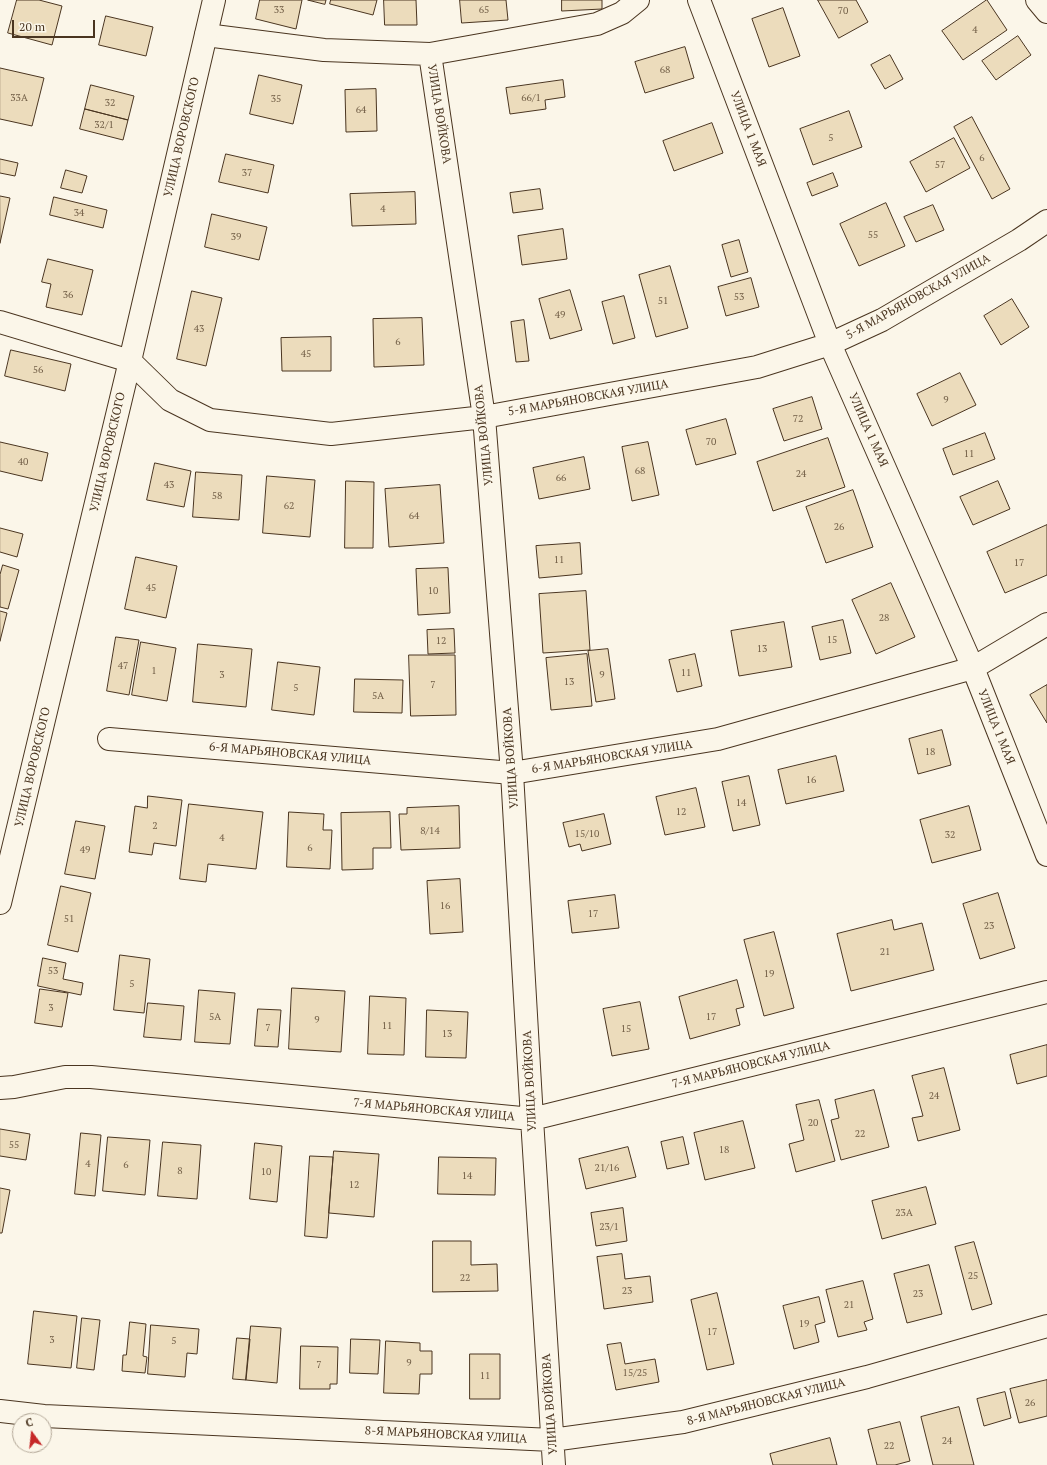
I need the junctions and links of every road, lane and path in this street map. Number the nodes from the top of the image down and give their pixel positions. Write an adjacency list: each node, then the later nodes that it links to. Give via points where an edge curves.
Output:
1 (214, 0): 6 (street, УЛИЦА ВОРОВСКОГО)
2 (638, 0): 7 (street, via 622,13 597,24)
3 (699, 0): 10 (street, УЛИЦА 1 МАЯ)
4 (1037, 0): 5 (street)
5 (1047, 12)
6 (206, 35): 7 (street, via 324,50); 11 (street, УЛИЦА ВОРОВСКОГО)
7 (430, 54): 12 (street, УЛИЦА ВОЙКОВА)
8 (1047, 221): 10 (street, 5-Я МАРЬЯНОВСКАЯ УЛИЦА, via 882,320)
9 (0, 322): 11 (street, 5-Я МАРЬЯНОВСКАЯ УЛИЦА)
10 (830, 344): 12 (street, 5-Я МАРЬЯНОВСКАЯ УЛИЦА, via 757,367); 14 (street, УЛИЦА 1 МАЯ)
11 (130, 360): 12 (street, 5-Я МАРЬЯНОВСКАЯ УЛИЦА, via 170,400 210,420 331,434); 18 (street, УЛИЦА ВОРОВСКОГО)
12 (484, 417): 16 (street, УЛИЦА ВОЙКОВА)
13 (1047, 624): 14 (street, 6-Я МАРЬЯНОВСКАЯ УЛИЦА)
14 (973, 668): 16 (street, 6-Я МАРЬЯНОВСКАЯ УЛИЦА, via 718,739); 17 (street, УЛИЦА 1 МАЯ)
15 (109, 739): 16 (street, 6-Я МАРЬЯНОВСКАЯ УЛИЦА)
16 (512, 773): 21 (street, УЛИЦА ВОЙКОВА)
17 (1047, 855)
18 (0, 903)
19 (1047, 992): 21 (street, 7-Я МАРЬЯНОВСКАЯ УЛИЦА)
20 (0, 1088): 21 (street, 7-Я МАРЬЯНОВСКАЯ УЛИЦА, via 14,1088 65,1077 91,1077)
21 (532, 1119): 24 (street, УЛИЦА ВОЙКОВА)
22 (1047, 1326): 24 (street, 8-Я МАРЬЯНОВСКАЯ УЛИЦА, via 868,1377 683,1422)
23 (0, 1411): 24 (street, 8-Я МАРЬЯНОВСКАЯ УЛИЦА, via 44,1416)
24 (552, 1440): 25 (street, УЛИЦА ВОЙКОВА)
25 (554, 1465)

